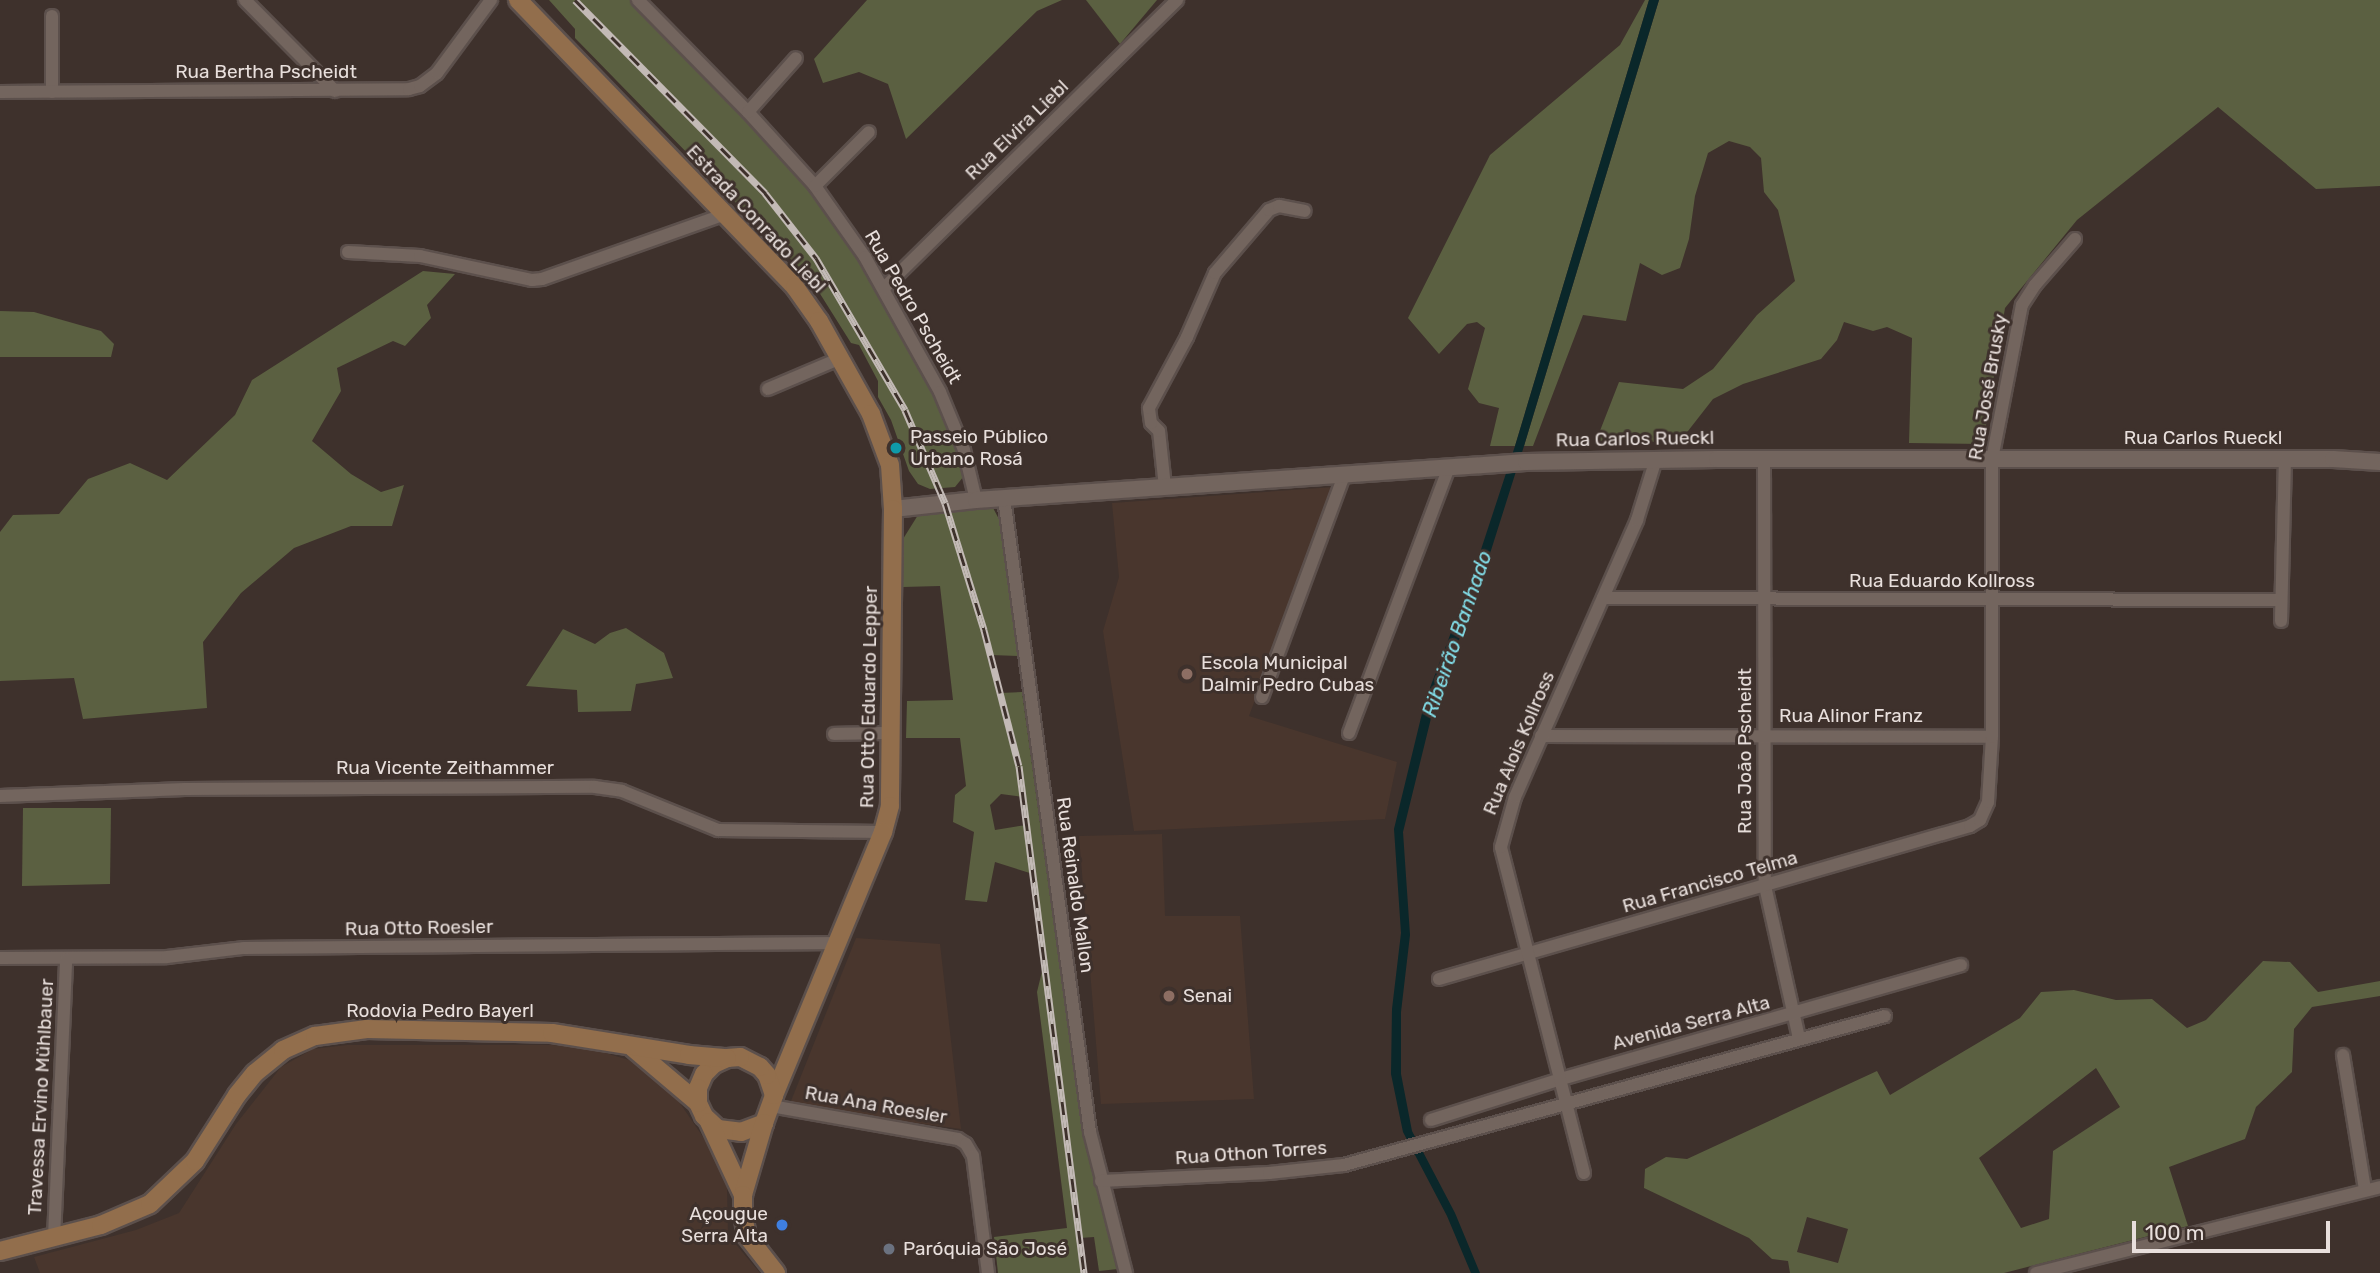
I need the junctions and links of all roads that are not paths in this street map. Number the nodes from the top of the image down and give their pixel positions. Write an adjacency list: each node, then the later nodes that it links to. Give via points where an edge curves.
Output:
1 (244, 0): 8 (street)
2 (491, 0): 8 (street, Rua Bertha Pscheidt, via 429,80 409,89)
3 (518, 0): 15 (main road, Estrada Conrado Liebl)
4 (638, 0): 11 (street, Rua Pedro Pscheidt)
5 (1177, 0): 18 (street, Rua Elvira Liebl)
6 (52, 16): 10 (street)
7 (796, 58): 11 (street)
8 (335, 91): 10 (street, Rua Bertha Pscheidt)
9 (0, 92): 10 (street, Rua Bertha Pscheidt)
10 (52, 92)
11 (748, 112): 13 (street, Rua Pedro Pscheidt)
12 (869, 132): 13 (street)
13 (815, 186): 18 (street, Rua Pedro Pscheidt)
14 (1305, 211): 28 (street, via 1279,206 1269,209 1215,273 1149,408 1151,423 1159,431)
15 (726, 214): 17 (street, via 532,280 420,256); 19 (main road, Estrada Conrado Liebl, via 795,287)
16 (2075, 239): 23 (street, Rua José Brusky, via 2022,306)
17 (348, 252)
18 (884, 288): 30 (street, Rua Pedro Pscheidt, via 940,392 964,450)
19 (841, 358): 20 (street); 31 (main road, Estrada Conrado Liebl, via 886,447)
20 (768, 389)
21 (1656, 459): 22 (street, Rua Carlos Rueckl); 26 (street, Rua Carlos Rueckl); 32 (street, Rua Alois Kollross, via 1643,504)
22 (1764, 459): 23 (street, Rua Carlos Rueckl); 33 (street, Rua João Pscheidt)
23 (1992, 459): 24 (street, Rua Carlos Rueckl); 34 (street, Rua José Brusky)
24 (2285, 459): 25 (street, Rua Carlos Rueckl); 35 (street)
25 (2380, 462)
26 (1449, 467): 27 (street, Rua Carlos Rueckl); 39 (street)
27 (1344, 475): 28 (street, Rua Carlos Rueckl); 37 (street)
28 (1165, 487): 29 (street, Rua Carlos Rueckl)
29 (1004, 498): 30 (street, Rua Carlos Rueckl); 70 (street, Rua Reinaldo Mallon, via 1083,1082)
30 (976, 500): 31 (street, Rua Carlos Rueckl)
31 (893, 509): 38 (main road, Rua Otto Eduardo Lepper)
32 (1603, 598): 33 (street, Rua Eduardo Kollross); 42 (street, Rua Alois Kollross)
33 (1764, 599): 34 (street, Rua Eduardo Kollross); 41 (street, Rua João Pscheidt)
34 (1994, 600): 35 (street, Rua Eduardo Kollross); 43 (street, Rua José Brusky)
35 (2281, 600): 36 (street)
36 (2281, 621)
37 (1262, 697)
38 (893, 733): 40 (street); 46 (main road, Rua Otto Eduardo Lepper, via 890,806)
39 (1349, 733)
40 (834, 734)
41 (1762, 735): 42 (street, Rua Alinor Franz); 43 (street, Rua Alinor Franz); 47 (street, Rua João Pscheidt)
42 (1541, 736): 49 (street, Rua Alois Kollross, via 1509,812 1501,847)
43 (1992, 737): 45 (street, Rua José Brusky)
44 (0, 796): 46 (street, Rua Vicente Zeithammer, via 185,789 595,787 622,791 718,830)
45 (1985, 812): 47 (street, Rua Francisco Telma, via 1970,826)
46 (883, 832): 48 (main road, Rua Otto Eduardo Lepper)
47 (1765, 886): 49 (street, Rua Francisco Telma); 54 (street, Rua João Pscheidt)
48 (838, 943): 51 (street, Rua Otto Roesler, via 244,948 167,957); 56 (main road, Rua Otto Eduardo Lepper)
49 (1526, 954): 53 (street, Rua Francisco Telma); 62 (street, Rua Alois Kollross)
50 (0, 958): 51 (street, Rua Otto Roesler)
51 (66, 959): 74 (street, Travessa Ervino Mühlbauer)
52 (1961, 965): 54 (street, Avenida Serra Alta)
53 (1439, 979)
54 (1795, 1014): 57 (street, Rua João Pscheidt); 62 (street, Avenida Serra Alta)
55 (1885, 1016): 57 (street)
56 (800, 1037): 61 (main road, Rua Otto Eduardo Lepper, via 772,1060); 63 (main road, Rua Otto Eduardo Lepper)
57 (1800, 1038): 65 (street)
58 (628, 1044): 60 (main road, Rodovia Pedro Bayerl); 64 (main road, Rodovia Pedro Bayerl); 74 (main road, Rodovia Pedro Bayerl, via 552,1033 367,1029 306,1038 255,1073 195,1161 159,1198 117,1219)
59 (2343, 1055): 72 (street)
60 (727, 1058): 61 (main road); 64 (main road, via 704,1074)
61 (751, 1061): 63 (main road, via 767,1075)
62 (1561, 1079): 65 (street, Rua Alois Kollross); 66 (street, Avenida Serra Alta)
63 (773, 1101): 68 (main road); 77 (street, Rua Ana Roesler, via 967,1144 973,1156)
64 (698, 1103): 67 (main road)
65 (1568, 1104): 69 (street, Rua Alois Kollross); 70 (street, Rua Othon Torres, via 1344,1165)
66 (1431, 1120)
67 (709, 1122): 68 (main road, via 729,1132); 73 (main road)
68 (764, 1123): 73 (main road)
69 (1584, 1173)
70 (1101, 1181): 78 (street, Rua Reinaldo Mallon)
71 (2380, 1186): 72 (street)
72 (2365, 1190): 79 (street)
73 (743, 1195): 76 (main road, via 747,1236)
74 (54, 1238): 75 (main road, Rodovia Pedro Bayerl)
75 (0, 1251)
76 (776, 1273)
77 (988, 1273)
78 (1126, 1273)
79 (2036, 1273)

